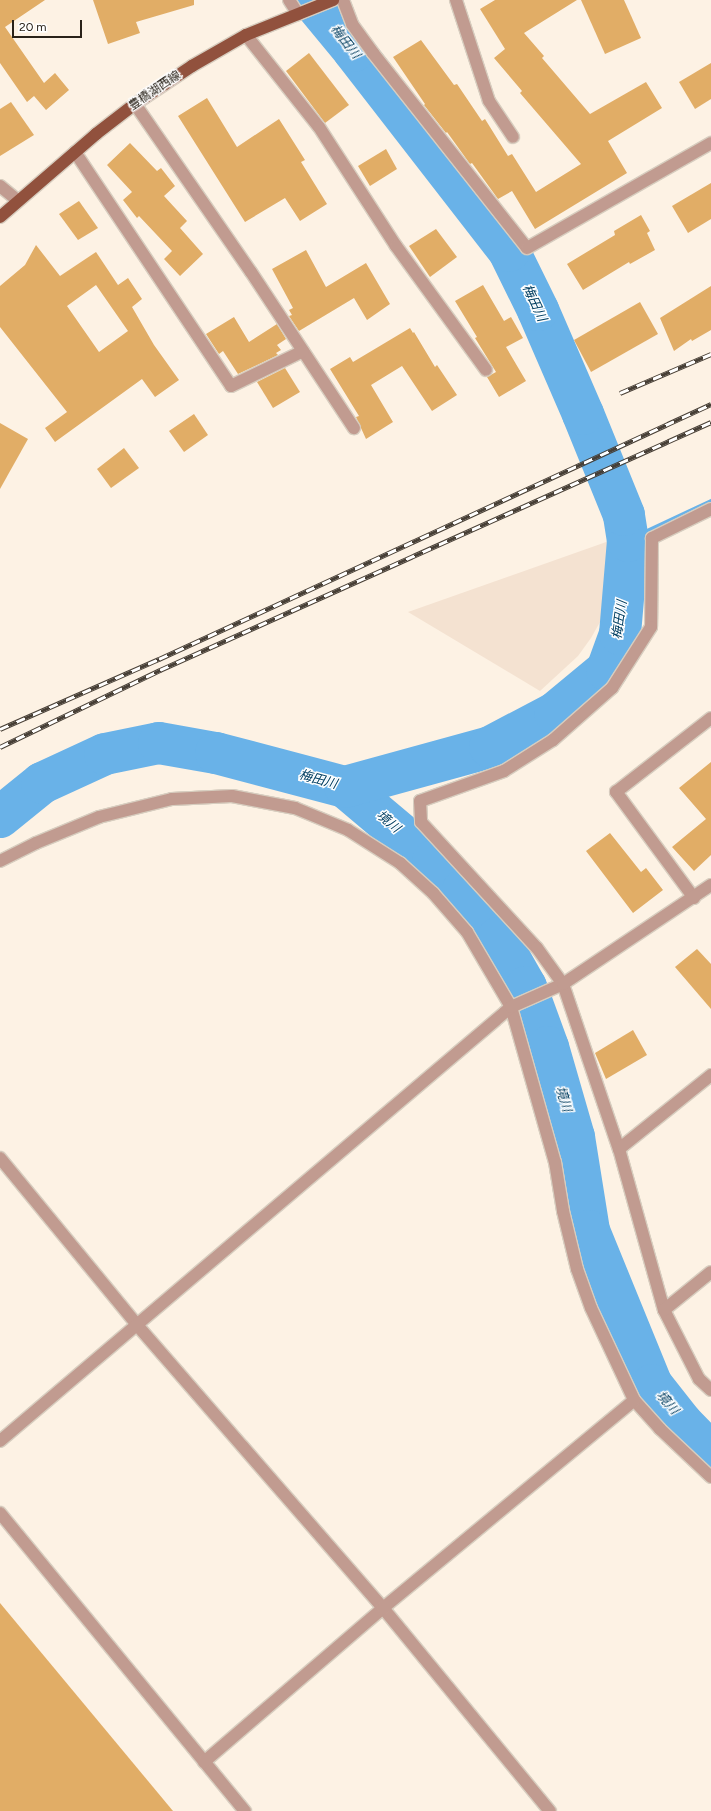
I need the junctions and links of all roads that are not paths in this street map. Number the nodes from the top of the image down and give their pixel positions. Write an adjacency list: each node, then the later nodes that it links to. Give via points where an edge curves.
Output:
1 (289, 0): 5 (street)
2 (333, 0): 5 (main road, 豊橋湖西線)
3 (343, 0): 9 (street, via 352,24 372,53 527,248)
4 (456, 0): 8 (street, via 489,101)
5 (301, 12): 6 (main road, 豊橋湖西線)
6 (246, 35): 7 (main road, 豊橋湖西線, via 192,66); 15 (street, via 319,127 392,240)
7 (135, 104): 10 (main road, 豊橋湖西線); 14 (street)
8 (514, 137)
9 (711, 143)
10 (75, 152): 12 (main road, 豊橋湖西線); 14 (street, via 231,386)
11 (0, 186): 12 (street)
12 (17, 200): 13 (main road, 豊橋湖西線)
13 (0, 217)
14 (303, 351): 16 (street)
15 (486, 370)
16 (354, 428)
17 (711, 509): 22 (street, via 652,538 651,627 612,688 553,740 504,771 420,801 421,822 537,948)
18 (711, 718): 21 (street, via 616,792)
19 (0, 861): 23 (street, via 99,817 172,799 232,796 295,808 348,830 400,863 433,893 467,932)
20 (711, 885): 21 (street)
21 (694, 898): 22 (street)
22 (563, 984): 23 (street); 25 (street)
23 (511, 1007): 29 (street); 31 (street, via 555,1162 563,1211 577,1269 591,1308)
24 (711, 1075): 25 (street)
25 (619, 1149): 28 (street)
26 (0, 1158): 29 (street)
27 (711, 1272): 28 (street)
28 (664, 1310): 30 (street, via 699,1379)
29 (137, 1325): 32 (street); 35 (street)
30 (711, 1390)
31 (634, 1400): 33 (street, via 660,1429); 35 (street)
32 (0, 1441)
33 (711, 1477)
34 (0, 1513): 36 (street)
35 (383, 1608): 36 (street); 38 (street)
36 (204, 1762): 37 (street)
37 (245, 1811)
38 (550, 1811)

